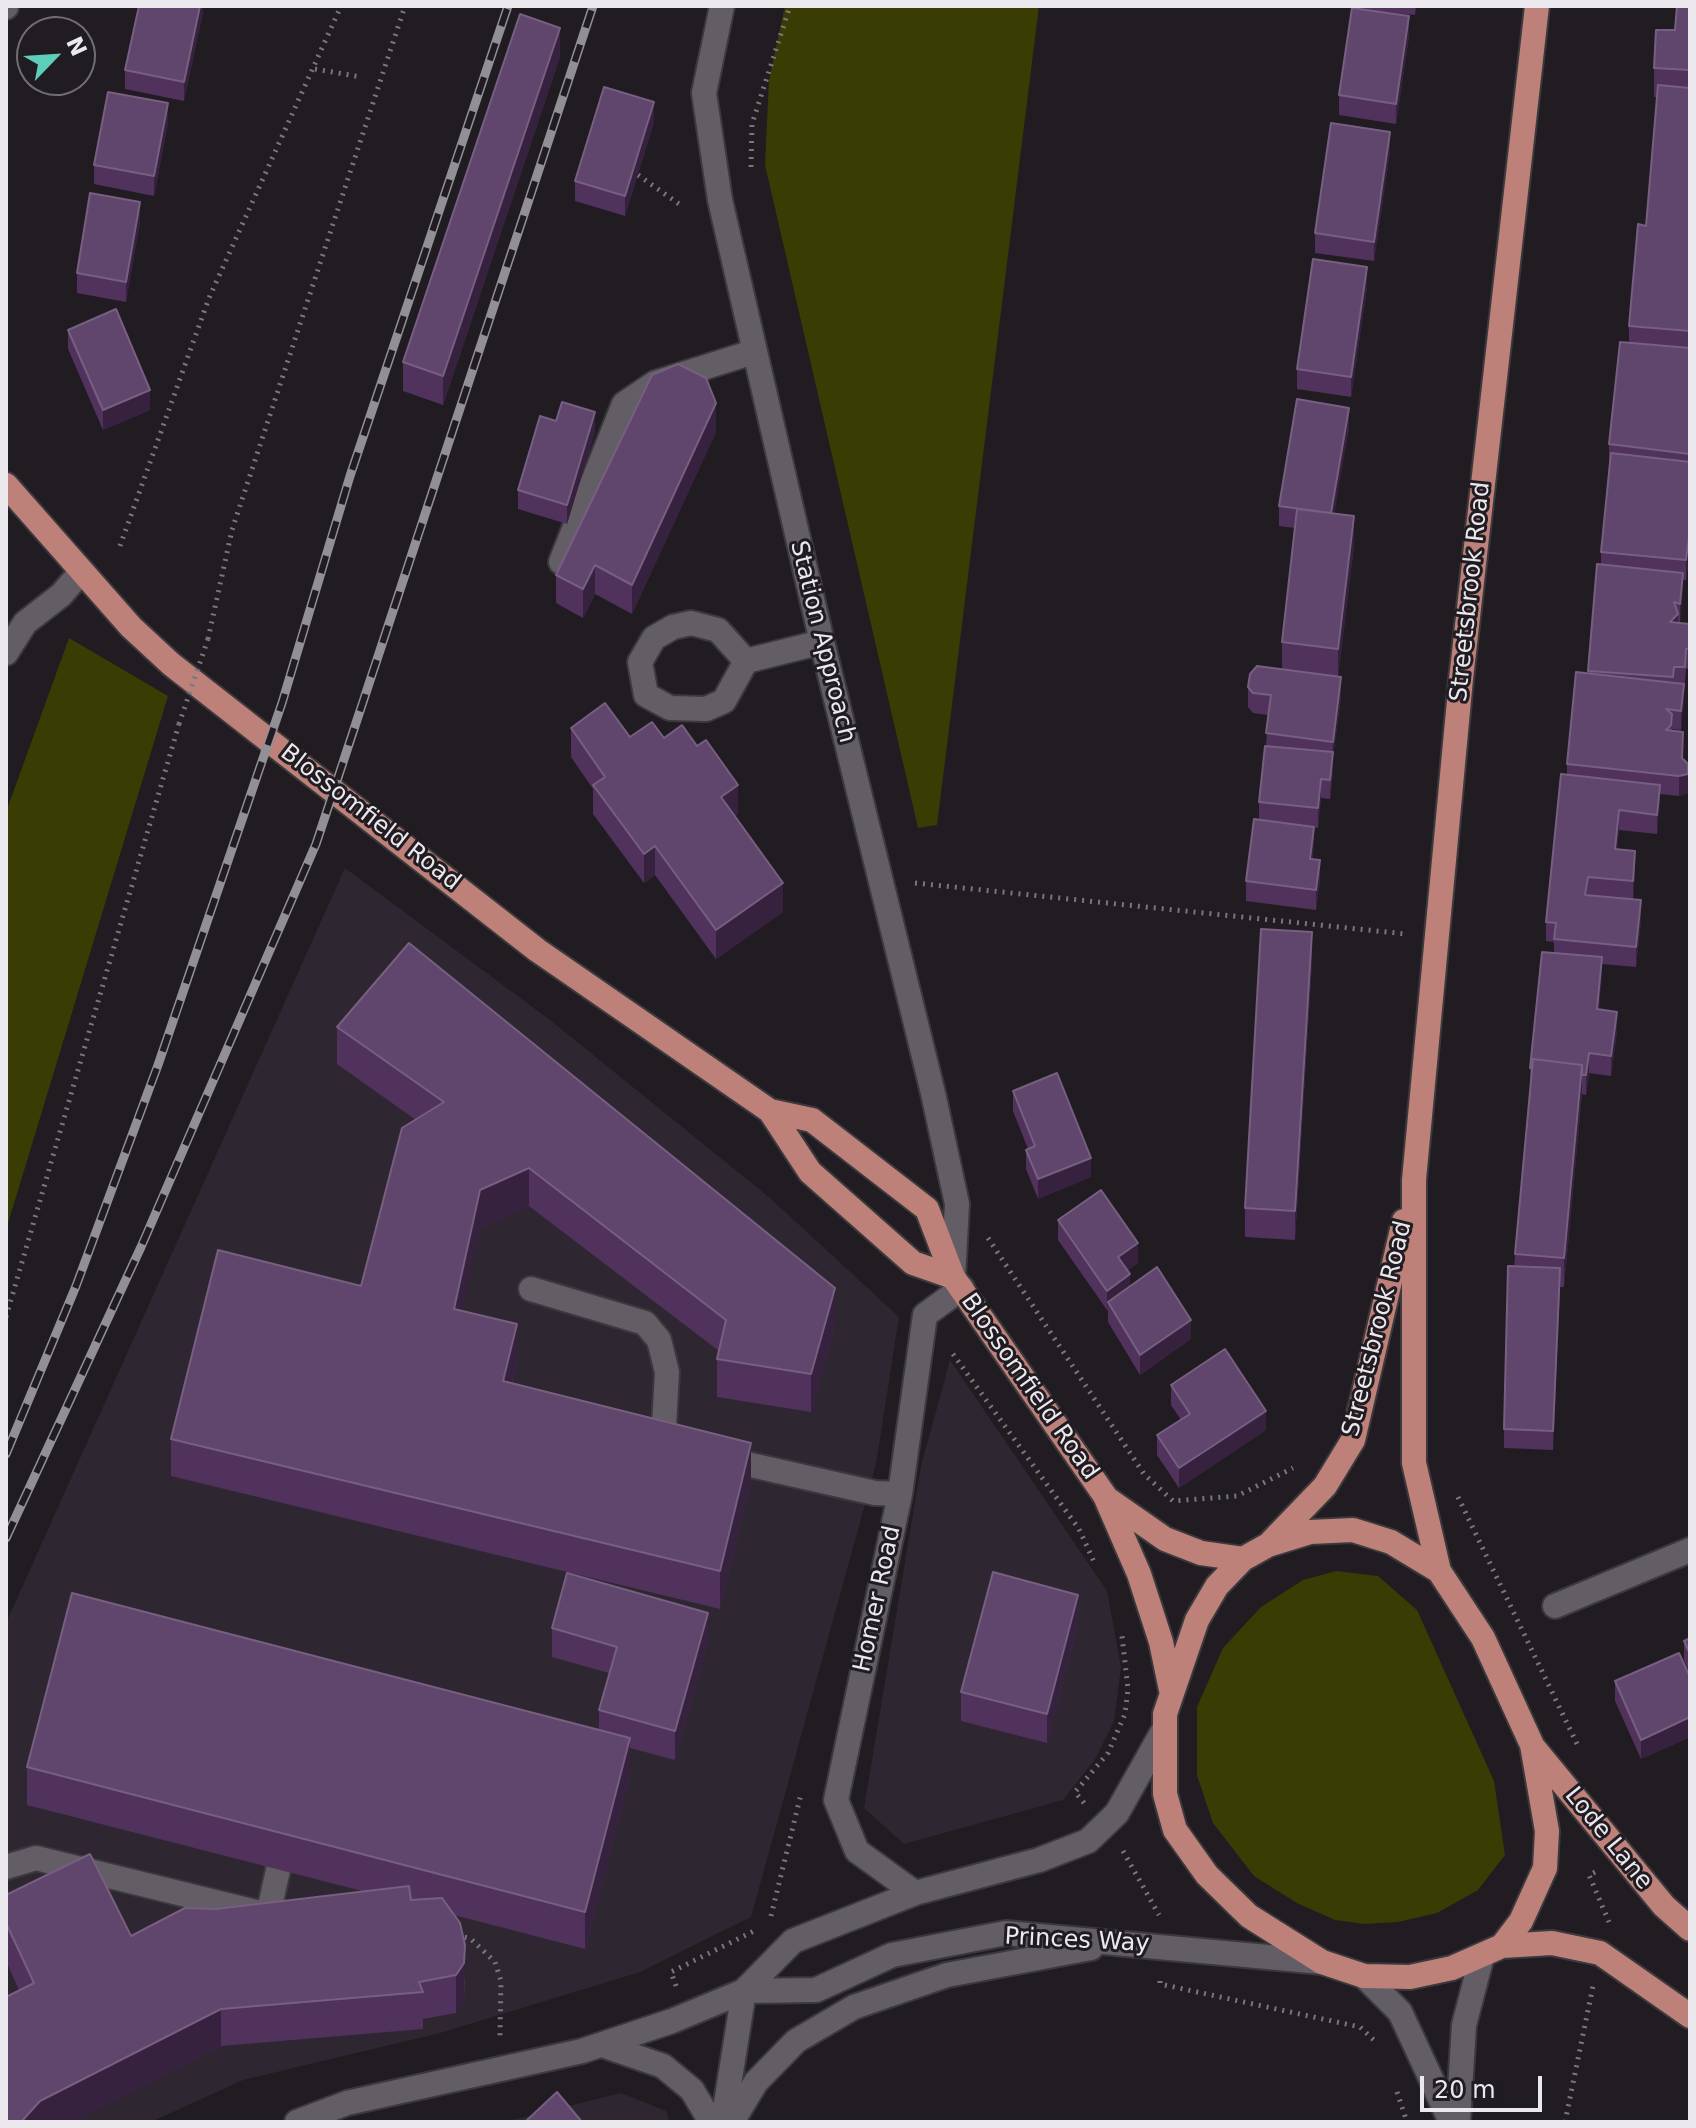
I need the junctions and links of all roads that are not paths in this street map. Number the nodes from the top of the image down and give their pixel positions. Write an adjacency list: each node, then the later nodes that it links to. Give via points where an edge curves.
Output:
1 (722, 6): 3 (street, Station Approach, via 704,93 720,200)
2 (1537, 6): 11 (main road, Streetsbrook Road, via 1461,679)
3 (753, 352): 5 (street, via 655,383 624,404); 7 (street, Station Approach)
4 (6, 485): 6 (main road, Blossomfield Road)
5 (561, 562)
6 (81, 572): 8 (street, via 25,623); 10 (main road, Blossomfield Road, via 171,664 537,950)
7 (822, 642): 9 (street); 12 (street, Station Approach, via 957,1204)
8 (6, 653)
9 (746, 661)
10 (770, 1111): 12 (main road, Blossomfield Road, via 810,1172 913,1263); 12 (main road, Blossomfield Road, via 812,1120 927,1209)
11 (1414, 1180): 18 (main road, Streetsbrook Road, via 1353,1440 1325,1486); 21 (main road, Streetsbrook Road, via 1414,1463)
12 (958, 1283): 16 (street, Homer Road, via 925,1315); 17 (main road, Blossomfield Road)
13 (531, 1289): 15 (street, via 645,1323 659,1340 667,1372)
14 (633, 1438): 15 (street)
15 (663, 1445): 16 (street, via 875,1493)
16 (900, 1494): 28 (street, Homer Road, via 836,1800 857,1851)
17 (1105, 1496): 20 (main road, Blossomfield Road, via 1165,1539 1201,1553); 23 (main road, Blossomfield Road, via 1139,1574)
18 (1268, 1545): 20 (main road); 21 (main road, via 1310,1532 1353,1530 1391,1542)
19 (1690, 1550): 22 (street)
20 (1243, 1559): 23 (main road, via 1217,1586 1197,1620)
21 (1439, 1571): 25 (main road, via 1483,1638)
22 (1555, 1606)
23 (1171, 1690): 24 (main road)
24 (1162, 1733): 28 (street, Princes Way, via 1117,1813 1088,1841 1039,1860); 32 (main road, via 1165,1794 1175,1830 1249,1916)
25 (1532, 1745): 29 (main road, Lode Lane, via 1664,1906); 31 (main road, via 1547,1831 1545,1868 1521,1921)
26 (6, 1867): 27 (street, via 36,1858 268,1915)
27 (278, 1870)
28 (915, 1893): 34 (street, Princes Way, via 793,1941)
29 (1690, 1929)
30 (1121, 1943): 32 (street, Princes Way); 34 (street, Princes Way, via 1006,1933 892,1955 816,1990); 40 (street, via 947,1975 854,2007 796,2041 756,2082)
31 (1492, 1951): 33 (main road, via 1452,1968 1410,1977); 35 (main road, via 1552,1943 1600,1953); 42 (street, via 1464,2025)
32 (1322, 1962): 33 (main road)
33 (1364, 1976): 41 (street, via 1400,2012)
34 (744, 1991): 36 (street, Princes Way); 39 (street)
35 (1690, 2016)
36 (602, 2045): 37 (street, Princes Way, via 347,2103); 38 (street, via 663,2066 692,2090)
37 (297, 2122)
38 (711, 2122)
39 (723, 2122)
40 (732, 2122)
41 (1451, 2122)
42 (1458, 2122)

